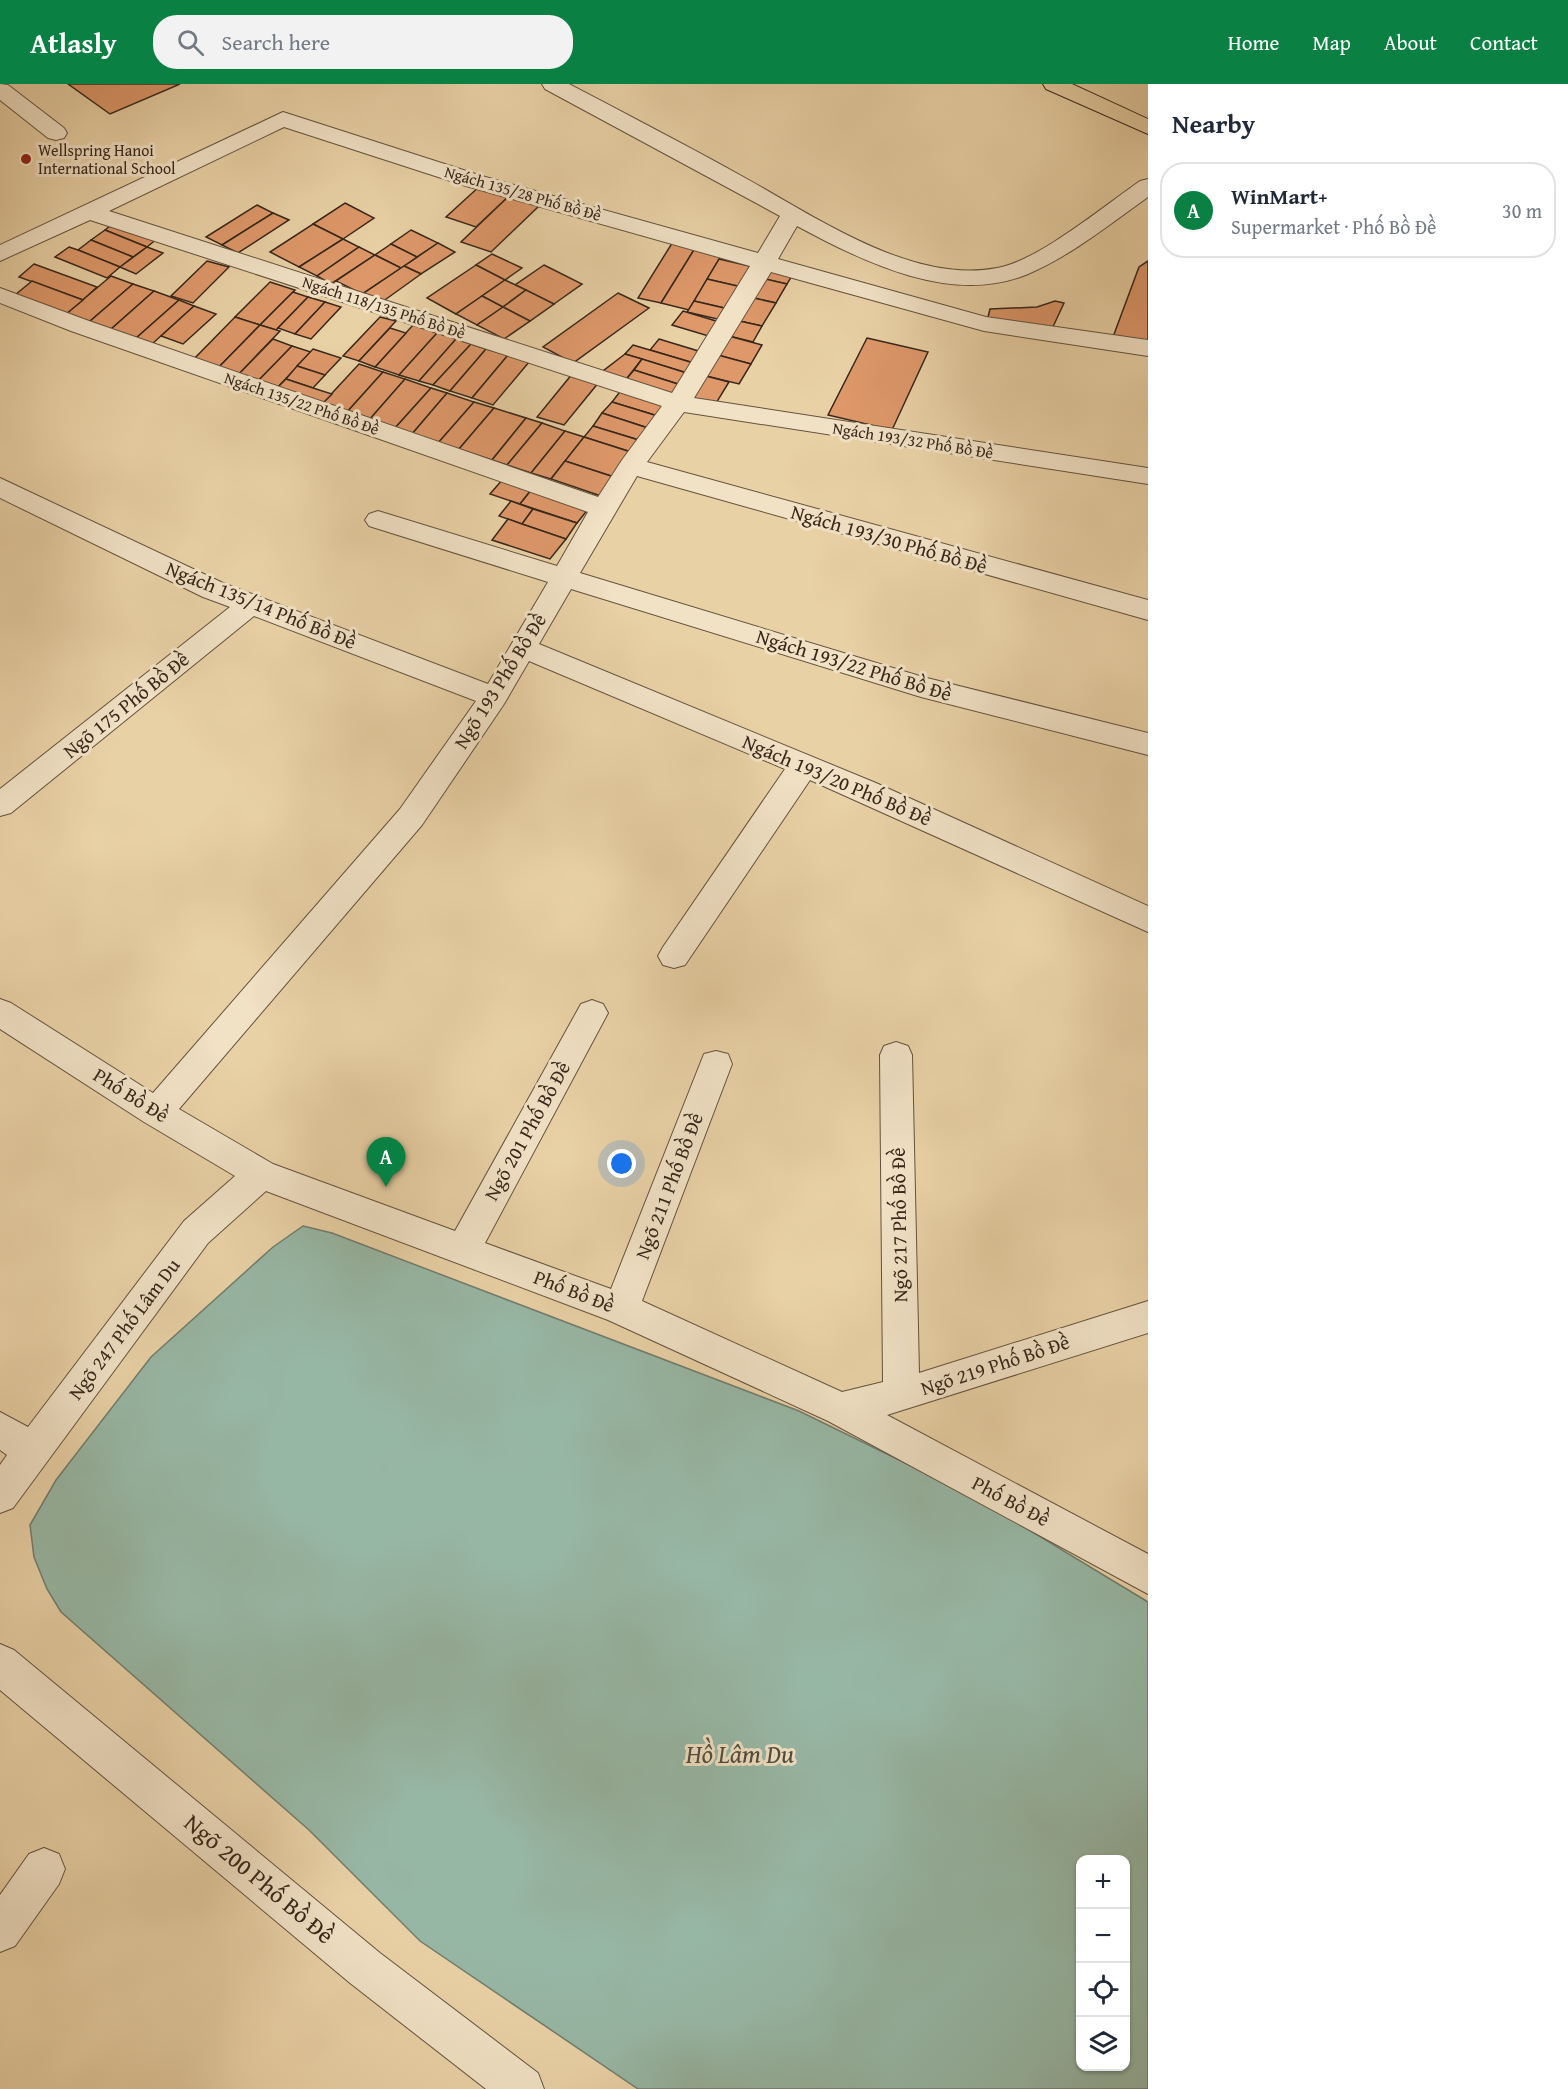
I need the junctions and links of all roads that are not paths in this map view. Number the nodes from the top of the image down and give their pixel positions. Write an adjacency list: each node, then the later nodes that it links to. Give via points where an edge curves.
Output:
1 (553, 84): 8 (street)
2 (1054, 84): 4 (main road)
3 (0, 90): 5 (street)
4 (1148, 126)
5 (56, 133)
6 (1148, 186): 8 (street, via 1040,259 999,275 963,277 892,262)
7 (89, 212): 9 (street); 10 (street, Ngách 135/28 Phố Bồ Đề, via 283,119 474,180); 13 (street, Ngách 118/135 Phố Bồ Đề)
8 (793, 213): 10 (street, Ngõ 193 Phố Bồ Đề)
9 (0, 254)
10 (765, 262): 12 (street, Ngách 135/28 Phố Bồ Đề, via 984,324); 13 (street, Ngõ 193 Phố Bồ Đề)
11 (0, 295): 17 (street, Ngách 135/22 Phố Bồ Đề)
12 (1148, 348)
13 (678, 403): 14 (street, Ngõ 193 Phố Bồ Đề); 15 (street, Ngách 193/32 Phố Bồ Đề)
14 (631, 466): 17 (street, Ngõ 193 Phố Bồ Đề); 21 (street, Ngách 193/30 Phố Bồ Đề)
15 (1148, 476)
16 (4, 494): 20 (street, Ngách 135/14 Phố Bồ Đề)
17 (604, 508): 19 (street, Ngõ 193 Phố Bồ Đề)
18 (378, 520): 19 (street, Ngách 193/22 Phố Bồ Đề)
19 (564, 576): 22 (street, Ngõ 193 Phố Bồ Đề); 24 (street, Ngách 193/22 Phố Bồ Đề, via 921,687)
20 (251, 604): 23 (street, Ngách 135/14 Phố Bồ Đề); 26 (street, Ngõ 175 Phố Bồ Đề)
21 (1148, 610)
22 (524, 648): 23 (street, Ngõ 193 Phố Bồ Đề); 25 (street, Ngách 193/20 Phố Bồ Đề)
23 (495, 697): 33 (street, Ngõ 193 Phố Bồ Đề, via 411,817)
24 (1148, 744)
25 (804, 765): 27 (street, Ngách 193/20 Phố Bồ Đề); 28 (street)
26 (0, 805)
27 (1148, 920)
28 (674, 956)
29 (0, 1011): 33 (street, Phố Bồ Đề)
30 (592, 1013): 35 (street, Ngõ 201 Phố Bồ Đề)
31 (896, 1055): 38 (street, Ngõ 217 Phố Bồ Đề)
32 (716, 1064): 36 (street, Ngõ 211 Phố Bồ Đề)
33 (156, 1112): 34 (street, Phố Bồ Đề)
34 (261, 1174): 35 (street, Phố Bồ Đề); 41 (street, Ngõ 247 Phố Lâm Du, via 196,1232)
35 (463, 1250): 36 (street, Phố Bồ Đề)
36 (621, 1309): 39 (street, Phố Bồ Đề)
37 (1148, 1317): 38 (street, Ngõ 219 Phố Bồ Đề)
38 (901, 1395): 39 (street, Ngõ 219 Phố Bồ Đề)
39 (841, 1409): 43 (street, Phố Bồ Đề)
40 (0, 1429): 41 (street)
41 (33, 1451): 42 (street, Ngõ 247 Phố Lâm Du)
42 (0, 1495)
43 (1148, 1575)
44 (0, 1664): 47 (street, Ngõ 200 Phố Bồ Đề, via 364,1968)
45 (44, 1869): 46 (street)
46 (0, 1931)
47 (522, 2089)

